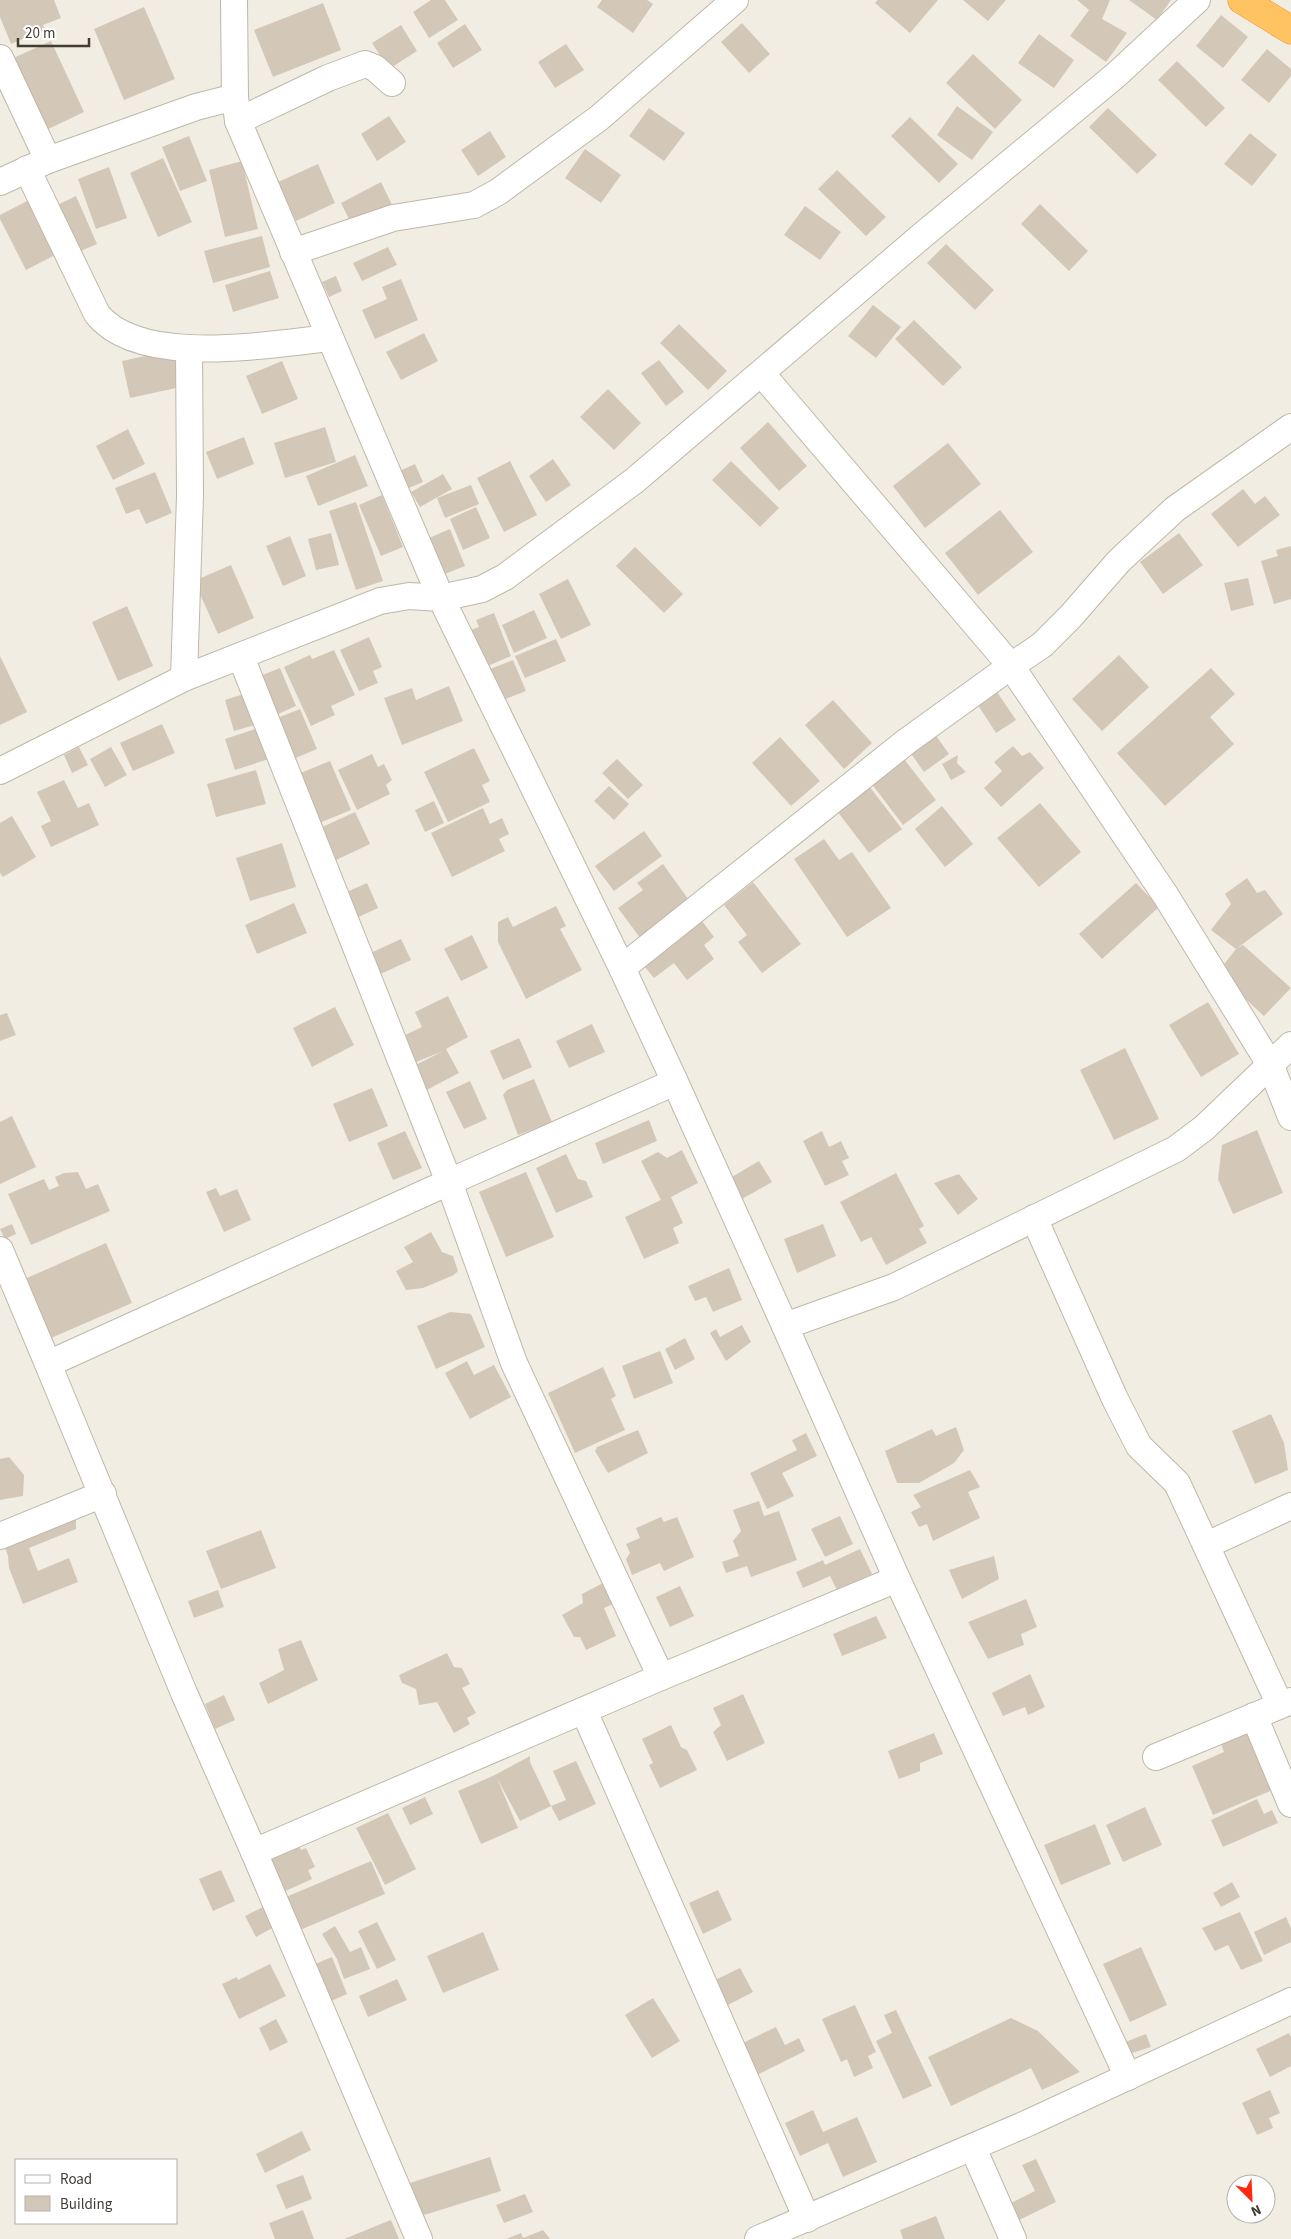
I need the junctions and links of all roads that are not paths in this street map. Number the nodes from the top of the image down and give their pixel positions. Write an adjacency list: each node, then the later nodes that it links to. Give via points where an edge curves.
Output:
1 (234, 0): 8 (street)
2 (735, 0): 11 (street, via 599,118 498,192 474,204 393,218)
3 (1197, 0): 14 (street, via 1116,76 924,234)
4 (1243, 0): 5 (highway)
5 (1291, 30)
6 (0, 58): 9 (street)
7 (392, 83): 8 (street, via 376,68 365,64)
8 (232, 106): 9 (street, via 196,107); 11 (street)
9 (38, 164): 10 (street); 13 (street, via 72,267 104,323 112,330 162,347)
10 (0, 182)
11 (293, 252): 12 (street)
12 (330, 338): 13 (street, via 215,350); 16 (street)
13 (189, 348): 19 (street)
14 (762, 374): 16 (street, via 634,481 506,577 482,590); 18 (street)
15 (1291, 427): 18 (street, via 1175,509 1119,561 1042,645)
16 (441, 598): 17 (street, via 409,596 380,601); 21 (street)
17 (236, 658): 19 (street); 26 (street)
18 (1011, 666): 21 (street, via 907,740); 23 (street, via 1166,896)
19 (191, 676): 20 (street)
20 (0, 771)
21 (622, 968): 24 (street)
22 (1291, 1045): 23 (street)
23 (1271, 1066): 25 (street); 27 (street, via 1204,1128 1176,1149)
24 (675, 1082): 26 (street); 29 (street)
25 (1291, 1117)
26 (449, 1182): 30 (street); 36 (street, via 514,1363)
27 (1034, 1218): 29 (street, via 894,1287); 34 (street, via 1115,1400 1139,1446 1178,1483)
28 (0, 1250): 30 (street)
29 (785, 1326): 35 (street)
30 (48, 1364): 31 (street)
31 (104, 1494): 33 (street); 42 (street, via 184,1693)
32 (1291, 1506): 34 (street)
33 (0, 1536)
34 (1207, 1545): 37 (street)
35 (897, 1579): 36 (street); 44 (street)
36 (661, 1677): 38 (street)
37 (1286, 1703): 39 (street)
38 (584, 1711): 42 (street); 46 (street)
39 (1254, 1716): 40 (street); 41 (street)
40 (1156, 1757)
41 (1291, 1804)
42 (254, 1852): 47 (street)
43 (1291, 2002): 44 (street)
44 (1128, 2077): 45 (street)
45 (973, 2148): 46 (street); 49 (street)
46 (807, 2219): 48 (street)
47 (420, 2239)
48 (758, 2239)
49 (1013, 2239)

